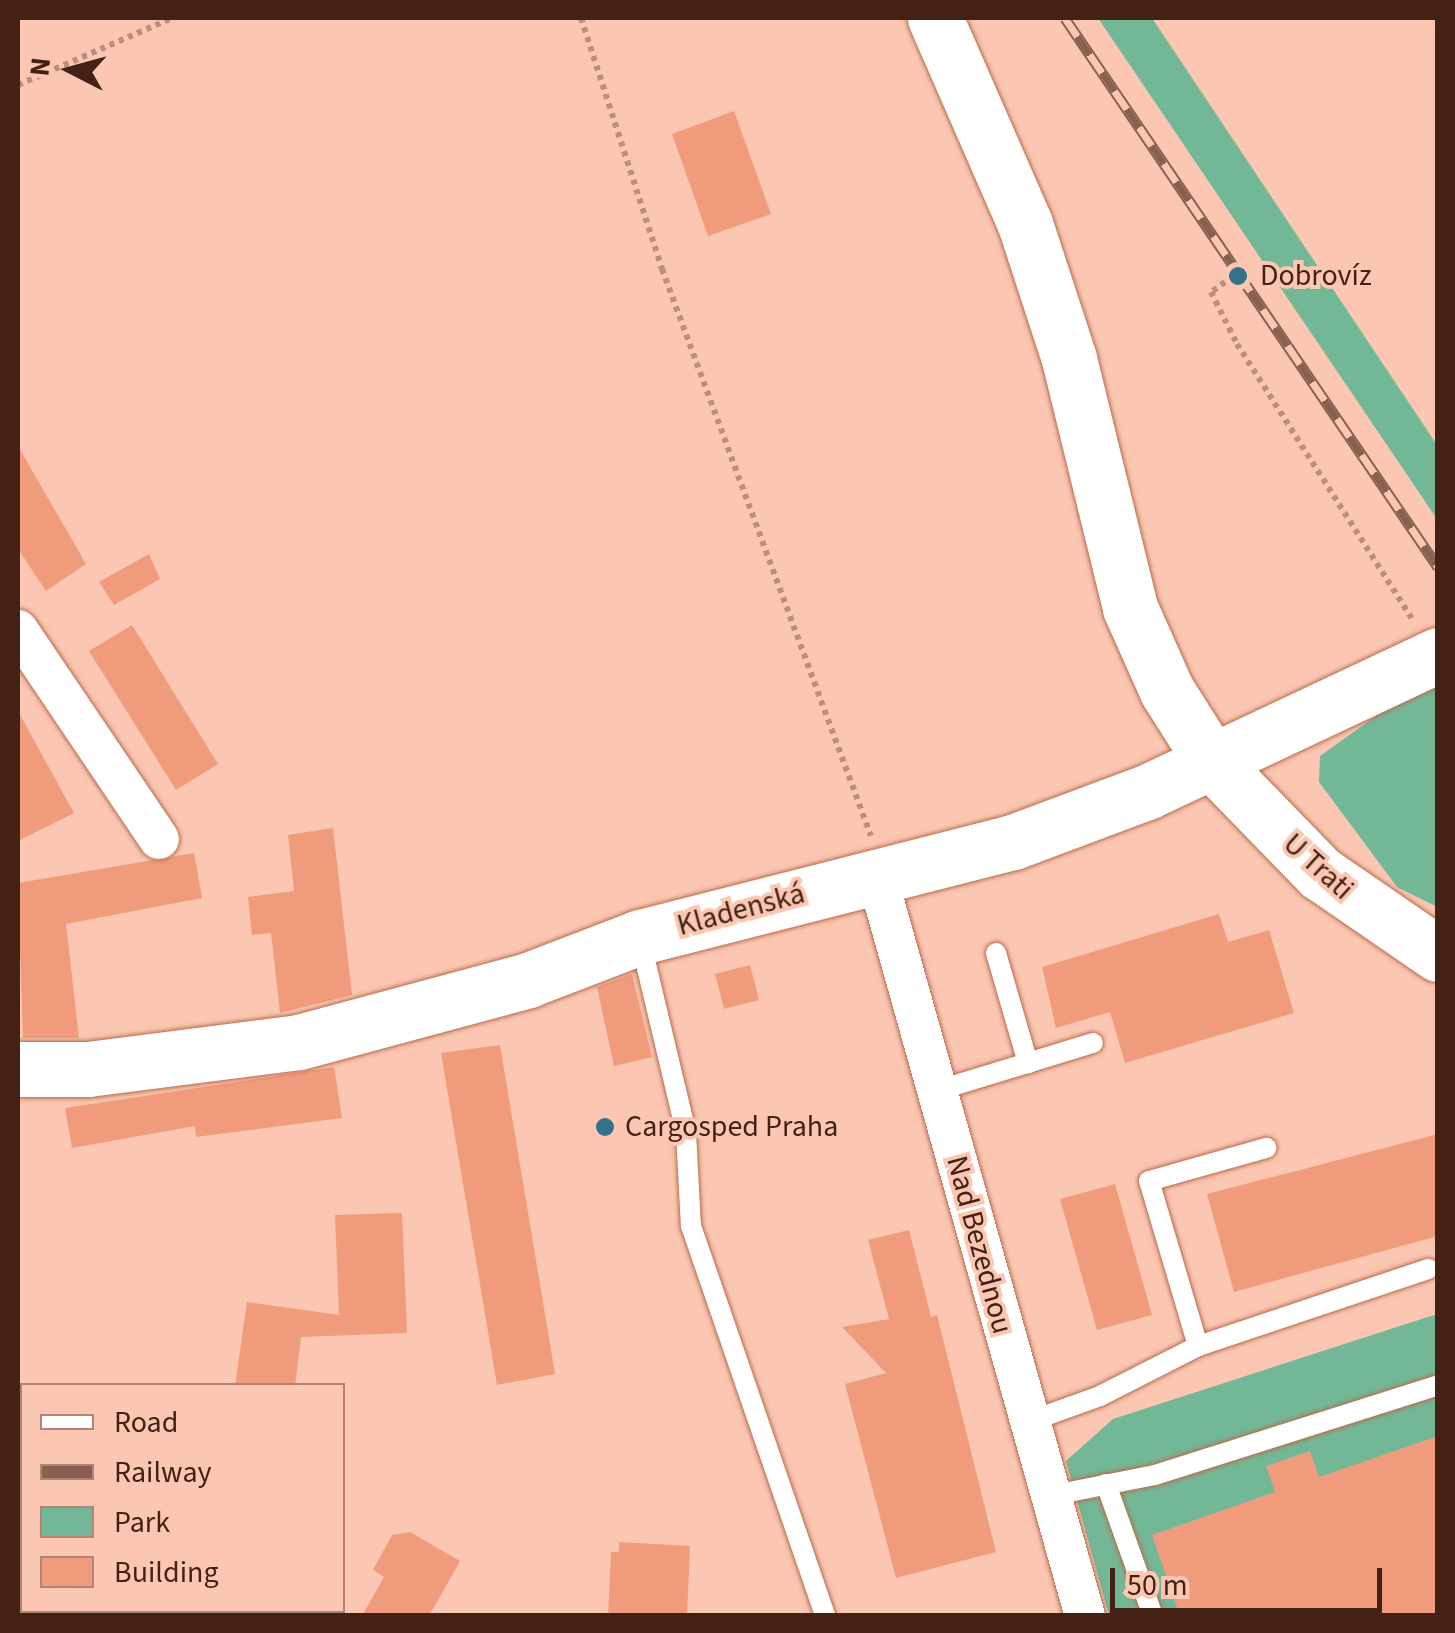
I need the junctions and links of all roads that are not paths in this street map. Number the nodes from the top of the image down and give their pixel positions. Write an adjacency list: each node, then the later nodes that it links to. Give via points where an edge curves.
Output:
1 (935, 18): 4 (street, U Trati, via 1025,224 1069,359 1130,608 1166,691)
2 (18, 630): 5 (street)
3 (1436, 656): 4 (street, Kladenská)
4 (1212, 762): 6 (street, Kladenská, via 1013,842); 9 (street, U Trati, via 1320,873)
5 (159, 840)
6 (876, 873): 7 (street, Kladenská); 13 (street, Nad Bezednou)
7 (640, 937): 12 (street, Kladenská, via 528,980 299,1042 88,1069); 21 (lane, via 686,1132 690,1226)
8 (996, 953): 11 (lane)
9 (1438, 954)
10 (1093, 1043): 11 (lane)
11 (1028, 1062): 13 (lane)
12 (18, 1070)
13 (936, 1090): 18 (street, Nad Bezednou)
14 (1266, 1148): 16 (lane, via 1148,1181)
15 (1428, 1269): 16 (lane)
16 (1198, 1346): 18 (lane, via 1100,1396)
17 (1438, 1385): 19 (lane, via 1155,1476)
18 (1028, 1422): 20 (street, Nad Bezednou)
19 (1106, 1484): 20 (lane); 23 (lane)
20 (1049, 1496): 22 (street, Nad Bezednou)
21 (825, 1616)
22 (1085, 1616)
23 (1153, 1616)

